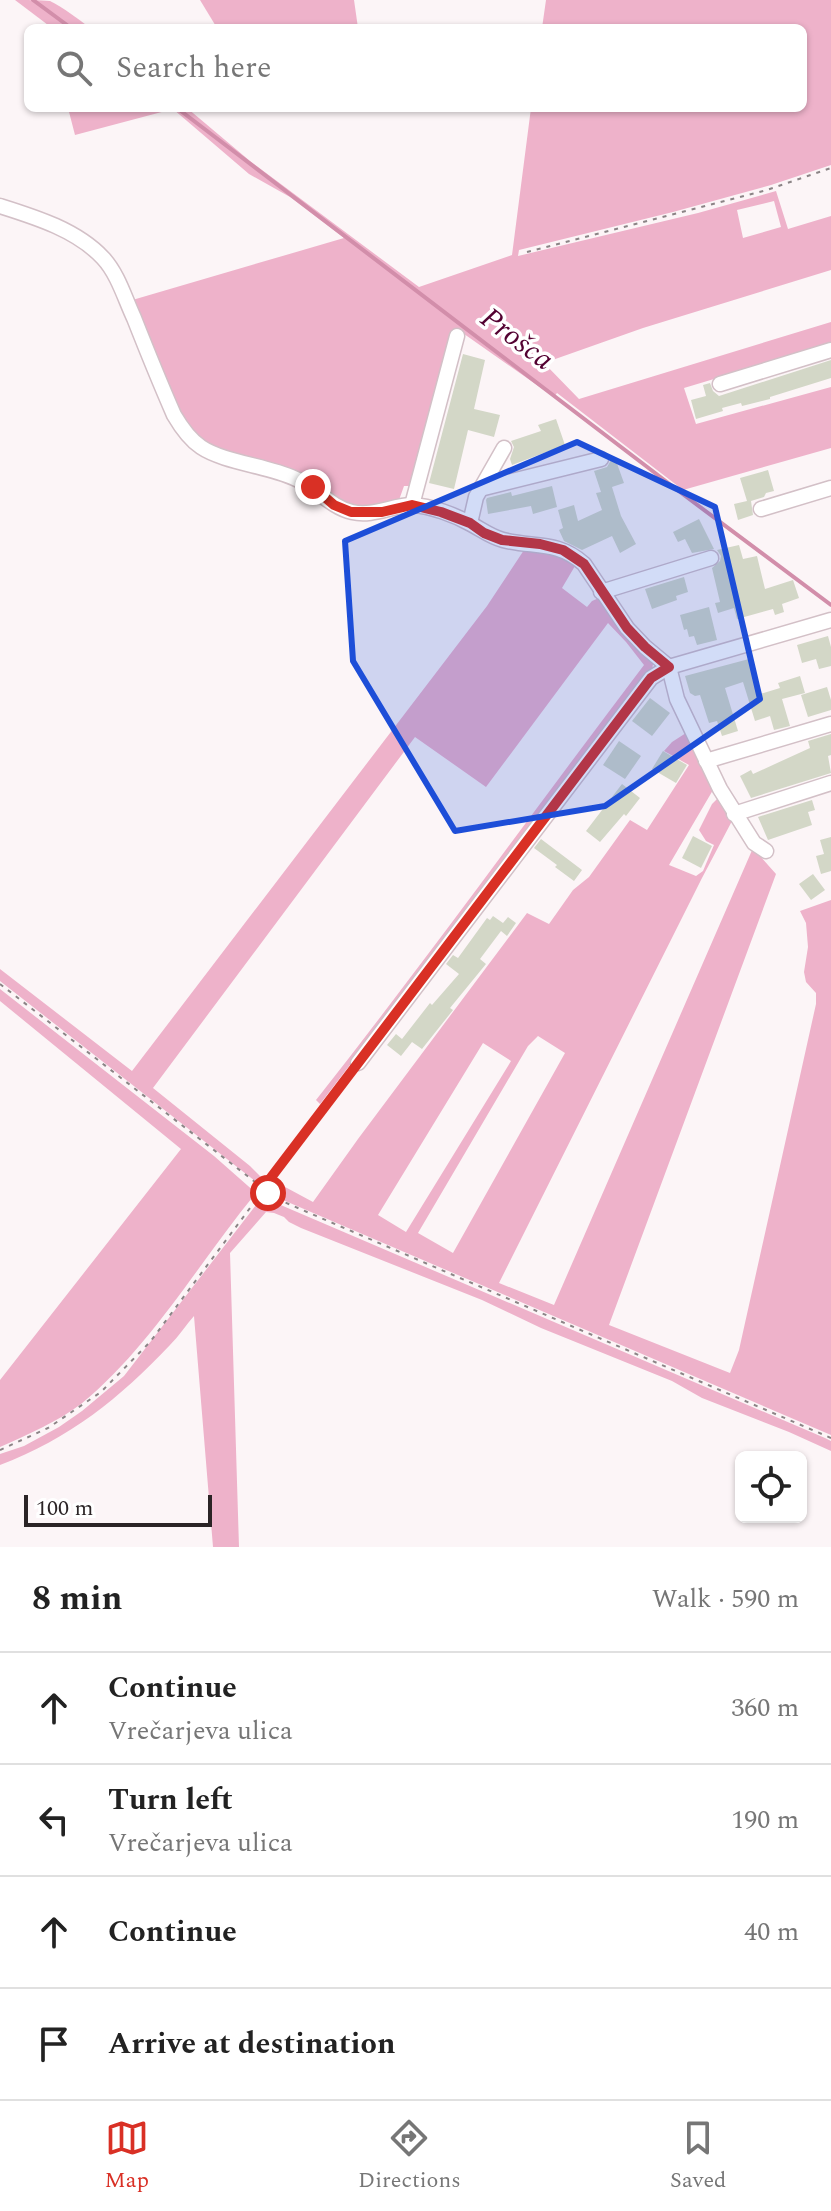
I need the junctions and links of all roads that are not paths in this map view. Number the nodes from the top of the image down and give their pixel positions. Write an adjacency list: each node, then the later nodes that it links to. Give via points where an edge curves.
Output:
1 (0, 206): 9 (street, via 61,229 101,255 128,304 174,415 202,448 297,479 351,512)
2 (457, 336): 9 (street)
3 (831, 350): 4 (street)
4 (720, 384)
5 (504, 448): 8 (street)
6 (601, 459): 8 (street)
7 (831, 488): 10 (street)
8 (480, 489): 11 (street)
9 (412, 505): 11 (street)
10 (761, 509)
11 (470, 523): 13 (street, via 502,540 563,550 584,564)
12 (711, 558): 13 (street)
13 (601, 592): 15 (street, via 627,628)
14 (831, 620): 15 (street)
15 (669, 667): 17 (street, via 677,699); 21 (street, via 651,678)
16 (831, 724): 17 (street)
17 (706, 761): 19 (street)
18 (831, 783): 19 (street)
19 (734, 814): 20 (street)
20 (766, 851)
21 (358, 1063)

